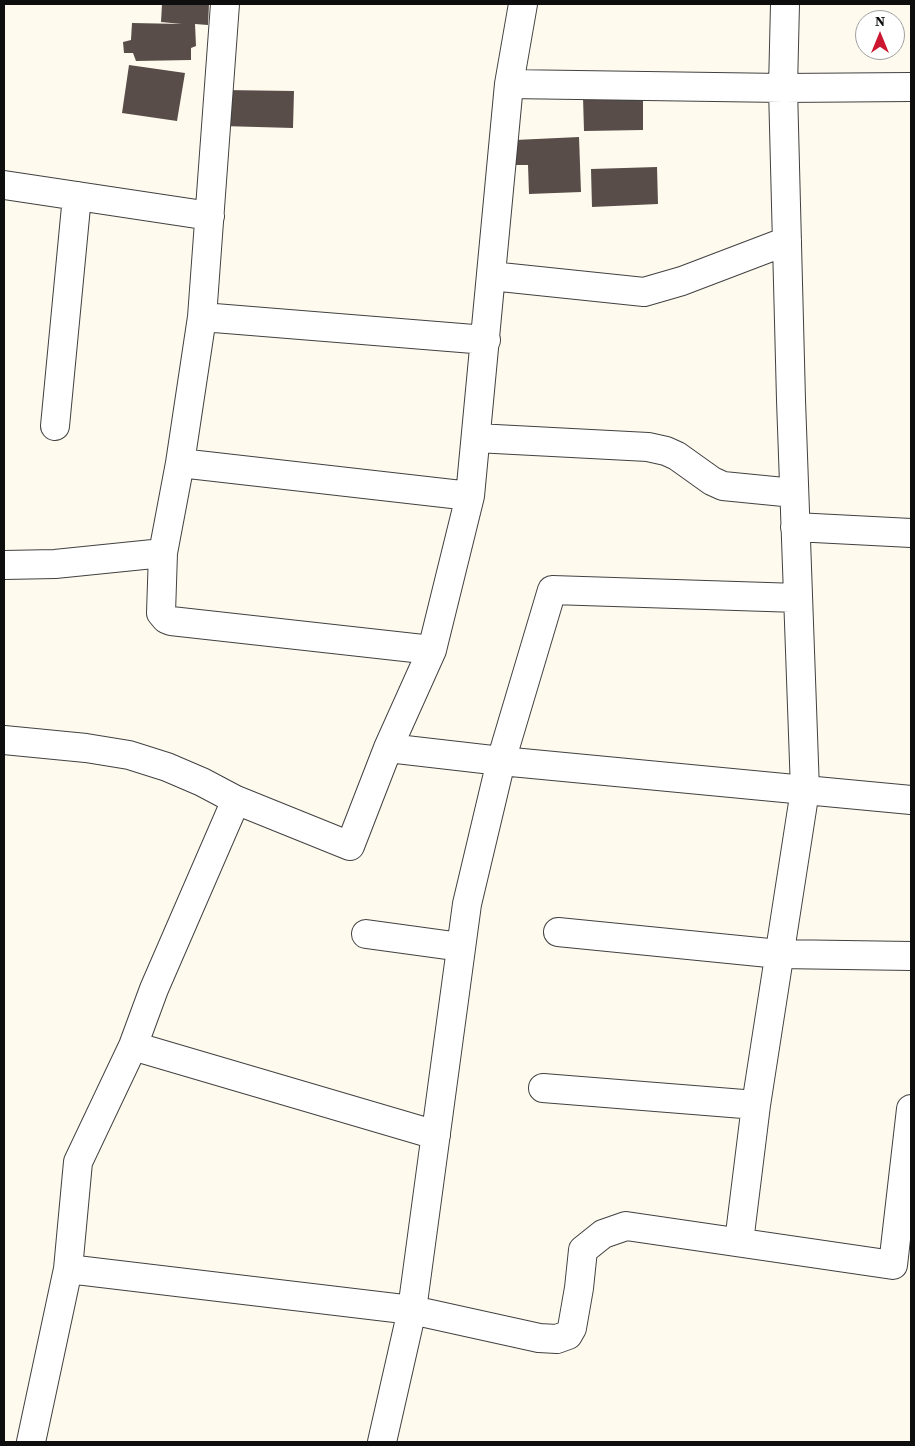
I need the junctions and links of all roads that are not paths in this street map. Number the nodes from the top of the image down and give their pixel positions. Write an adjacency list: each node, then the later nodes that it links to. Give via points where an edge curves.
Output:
1 (225, 4): 9 (street)
2 (523, 4): 4 (street)
3 (785, 4): 6 (street)
4 (509, 84): 6 (street); 11 (street)
5 (911, 87): 6 (street)
6 (783, 88): 10 (street)
7 (4, 185): 8 (street)
8 (77, 196): 9 (street); 14 (street)
9 (210, 216): 12 (street)
10 (787, 241): 11 (street, via 644,292); 17 (street)
11 (491, 276): 13 (street)
12 (202, 317): 13 (street); 16 (street)
13 (486, 340): 15 (street)
14 (55, 426)
15 (476, 438): 17 (street, via 648,447 677,456 723,486); 18 (street)
16 (180, 463): 18 (street); 21 (street)
17 (794, 494): 19 (street)
18 (470, 496): 24 (street)
19 (795, 527): 20 (street); 23 (street)
20 (911, 533)
21 (163, 553): 22 (street, via 55,564); 24 (street, via 161,613 171,621)
22 (4, 565)
23 (798, 598): 27 (street, via 552,590); 28 (street)
24 (432, 650): 26 (street)
25 (4, 740): 29 (street, via 129,755 202,782)
26 (388, 748): 27 (street); 29 (street, via 350,846)
27 (502, 761): 28 (street); 33 (street, via 467,904)
28 (805, 790): 30 (street); 34 (street)
29 (236, 800): 36 (street, via 154,988)
30 (911, 800)
31 (558, 932): 34 (street)
32 (366, 934): 33 (street)
33 (461, 947): 40 (street)
34 (780, 954): 35 (street); 38 (street)
35 (911, 956)
36 (133, 1046): 40 (street); 42 (street, via 78,1162)
37 (543, 1088): 38 (street)
38 (756, 1105): 41 (street)
39 (911, 1109): 41 (street, via 893,1265)
40 (436, 1135): 43 (street)
41 (739, 1242): 43 (street, via 626,1226 603,1234 582,1250 572,1328 568,1335 557,1339 539,1338)
42 (68, 1269): 43 (street); 44 (street)
43 (412, 1310): 45 (street)
44 (31, 1442)
45 (382, 1442)

